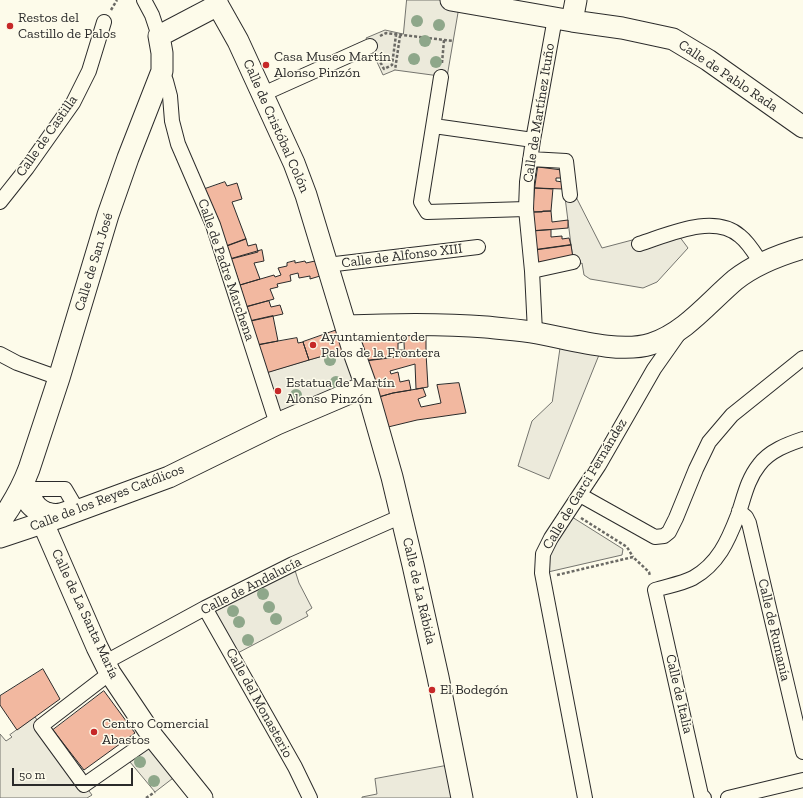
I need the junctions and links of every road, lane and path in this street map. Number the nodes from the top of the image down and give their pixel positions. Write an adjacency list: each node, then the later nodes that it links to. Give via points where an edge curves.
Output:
1 (144, 0): 8 (street, Calle de San José)
2 (451, 0): 5 (street, Calle de Pablo Rada)
3 (576, 0): 5 (street)
4 (216, 2): 8 (street); 16 (street, Calle de Cristóbal Colón, via 238,40)
5 (563, 19): 18 (street, Calle de Pablo Rada, via 673,39 708,60); 19 (street, Calle de Martínez Ituño)
6 (104, 22): 22 (street, Calle de Castilla, via 89,71 73,103)
7 (393, 34): 9 (path)
8 (159, 36): 14 (street, Calle de San José)
9 (444, 40): 10 (path); 15 (path)
10 (453, 40)
11 (370, 46): 16 (street)
12 (392, 65): 13 (path, via 396,35 400,36)
13 (395, 70)
14 (162, 71): 36 (street, Calle de San José, via 108,215); 38 (street, Calle de Padre Marchena, via 170,96 172,121 178,144 213,225)
15 (441, 77): 17 (street)
16 (263, 94): 29 (street, Calle de Cristóbal Colón, via 294,162)
17 (434, 126): 19 (street); 23 (street, via 421,202 427,212)
18 (803, 127)
19 (533, 140): 20 (street, Calle de Martínez Ituño)
20 (530, 159): 21 (street, via 566,161); 23 (street, Calle de Martínez Ituño)
21 (570, 195)
22 (0, 202)
23 (526, 209): 30 (street, Calle de Martínez Ituño)
24 (640, 244): 28 (street, via 693,226 709,226 728,229 740,235)
25 (478, 247): 29 (street, Calle de Alfonso XIII)
26 (803, 248): 28 (street)
27 (573, 262): 30 (street)
28 (761, 263): 32 (street, via 736,280)
29 (327, 265): 31 (street, Calle de Cristóbal Colón)
30 (532, 271): 33 (street, Calle de Martínez Ituño)
31 (346, 326): 33 (street, via 440,324); 37 (street, Calle de Cristóbal Colón)
32 (685, 326): 33 (street, via 658,341 634,347 612,347); 41 (street, Calle de Garci Fernández, via 654,369)
33 (535, 332)
34 (0, 354): 36 (street)
35 (803, 358): 41 (street, via 732,415 709,442 676,518 664,536 655,537)
36 (59, 378): 40 (street, Calle de San José)
37 (366, 386): 38 (street, Calle de los Reyes Católicos); 45 (street, Calle de La Rábida)
38 (277, 424): 44 (street, Calle de los Reyes Católicos, via 169,477)
39 (803, 439): 43 (street, via 787,445 759,463 751,476)
40 (29, 486): 44 (street, via 25,493 28,502 36,510); 46 (street, Calle de San José, via 15,499)
41 (580, 495): 42 (street, Calle de Garci Fernández)
42 (569, 510): 49 (path, via 626,547); 50 (street, Calle de Garci Fernández, via 543,554)
43 (739, 512): 51 (street, via 725,546 706,569 692,578); 55 (street, Calle de Rumanía, via 749,523)
44 (63, 516): 47 (street, Calle de los Reyes Católicos)
45 (402, 516): 52 (street, Calle de Andalucía, via 293,564); 61 (street, Calle de La Rábida)
46 (0, 522)
47 (43, 523): 48 (street, Calle de los Reyes Católicos); 53 (street, Calle de La Santa María)
48 (0, 537)
49 (633, 557): 50 (path); 51 (path, via 649,572)
50 (542, 578): 62 (street, Calle de Garci Fernández)
51 (655, 590): 63 (street, Calle de Italia, via 701,795)
52 (205, 608): 53 (street, Calle de Andalucía); 60 (street, Calle del Monasterio, via 292,761)
53 (107, 668): 54 (street, Calle de La Santa María); 54 (street, Calle de Andalucía, via 41,726 84,785)
54 (153, 737): 59 (street, Calle de La Santa María)
55 (803, 752)
56 (803, 780): 64 (street)
57 (155, 792): 58 (path)
58 (146, 798)
59 (202, 798)
60 (310, 798)
61 (462, 798)
62 (585, 798)
63 (704, 798)
64 (728, 798)

